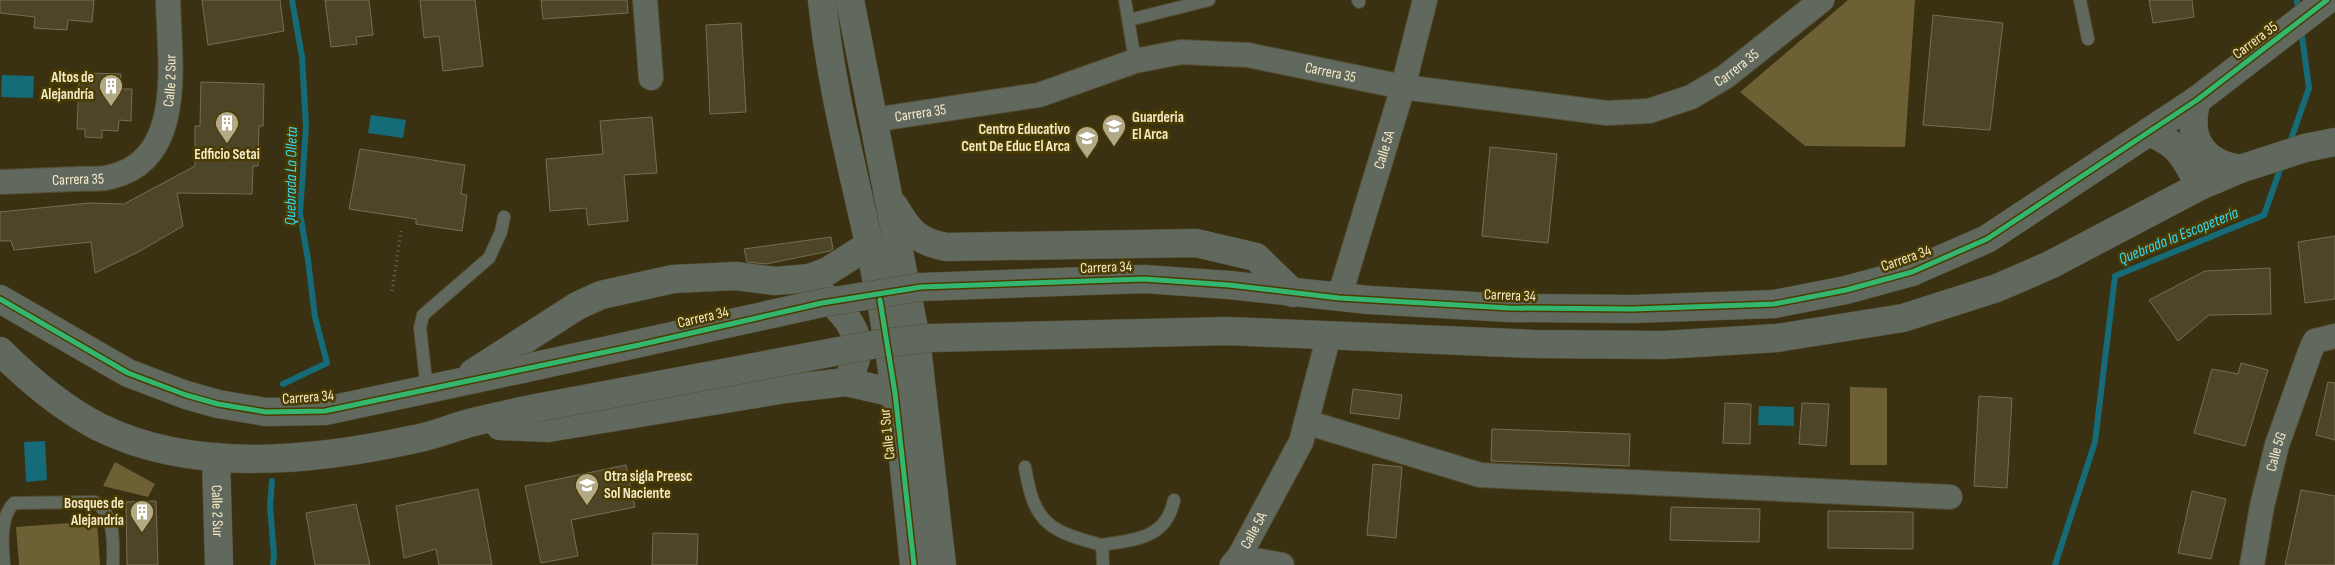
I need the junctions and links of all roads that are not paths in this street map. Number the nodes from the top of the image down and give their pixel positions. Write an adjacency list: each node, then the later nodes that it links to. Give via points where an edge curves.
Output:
1 (168, 0): 20 (street, Calle 2 Sur, via 167,113 161,138)
2 (645, 0): 14 (street)
3 (822, 0): 26 (street, Calle 1 Sur)
4 (850, 0): 17 (street)
5 (1125, 0): 11 (lane)
6 (1209, 0): 11 (lane)
7 (1425, 0): 15 (street, Calle 5A)
8 (1822, 0): 15 (street, Carrera 35, via 1725,77 1692,97 1649,111 1606,113)
9 (2080, 0): 12 (lane)
10 (2323, 3): 16 (street, Carrera 35)
11 (1129, 20): 13 (lane)
12 (2088, 39)
13 (1135, 61): 15 (street, Carrera 35, via 1181,52 1248,55); 17 (street, Carrera 35, via 1039,95)
14 (651, 78)
15 (1403, 87): 29 (street, Calle 5A)
16 (2198, 100): 18 (street, Carrera 34); 21 (street, via 2193,115 2194,131 2200,146 2224,167)
17 (873, 120): 24 (street)
18 (2149, 132): 23 (street, via 2174,145); 29 (street, Carrera 34, via 1987,239 1912,272 1846,290 1774,304 1634,309 1509,308)
19 (2335, 142): 21 (street)
20 (149, 156): 22 (street, Carrera 35, via 110,178)
21 (2249, 166): 23 (street)
22 (0, 182)
23 (2200, 186): 31 (street, via 2050,265 1997,288 1903,318 1851,327 1777,338 1663,345 1535,344)
24 (889, 197): 28 (street, via 913,234 928,243 946,247 1196,243 1256,257); 50 (street, via 918,358)
25 (504, 217): 36 (lane, via 489,258 423,315 420,328)
26 (869, 245): 27 (street, via 828,271); 37 (street, Calle 1 Sur)
27 (803, 279): 34 (street, via 673,278 601,295 577,306); 35 (street, via 837,308 857,335 858,353)
28 (1293, 293): 29 (street, Carrera 34); 34 (street, Carrera 34, bridge, via 1229,284 1144,279 922,287 822,302)
29 (1339, 298)
30 (0, 299): 36 (street, Carrera 34, via 128,373 218,404 266,412 325,411)
31 (1329, 335): 38 (street, Calle 5A); 39 (street, bridge, via 1228,331 930,338 877,344)
32 (2325, 338): 53 (street, Calle 5G, via 2277,445)
33 (0, 352): 40 (street, via 45,391 100,427 158,448)
34 (460, 382): 36 (street, Carrera 34)
35 (846, 382): 37 (street); 39 (street, via 548,428)
36 (427, 389)
37 (895, 393): 49 (street, Calle 1 Sur)
38 (1306, 422): 42 (street, via 1480,476); 45 (street, Calle 5A, via 1301,442)
39 (466, 424): 40 (street, via 416,439 297,458)
40 (216, 457): 48 (street, Calle 2 Sur)
41 (1025, 467): 44 (lane, via 1029,493 1038,513 1054,529)
42 (1950, 497)
43 (1174, 500): 44 (lane, via 1167,520 1149,536)
44 (1102, 546): 51 (lane)
45 (1236, 561): 52 (street)
46 (4, 565): 47 (lane, via 1,524 4,511 9,506 14,503 77,502 95,502 106,512 111,524)
47 (113, 565)
48 (219, 565)
49 (914, 565)
50 (942, 565)
51 (1103, 565)
52 (1282, 565)
53 (2252, 565)

